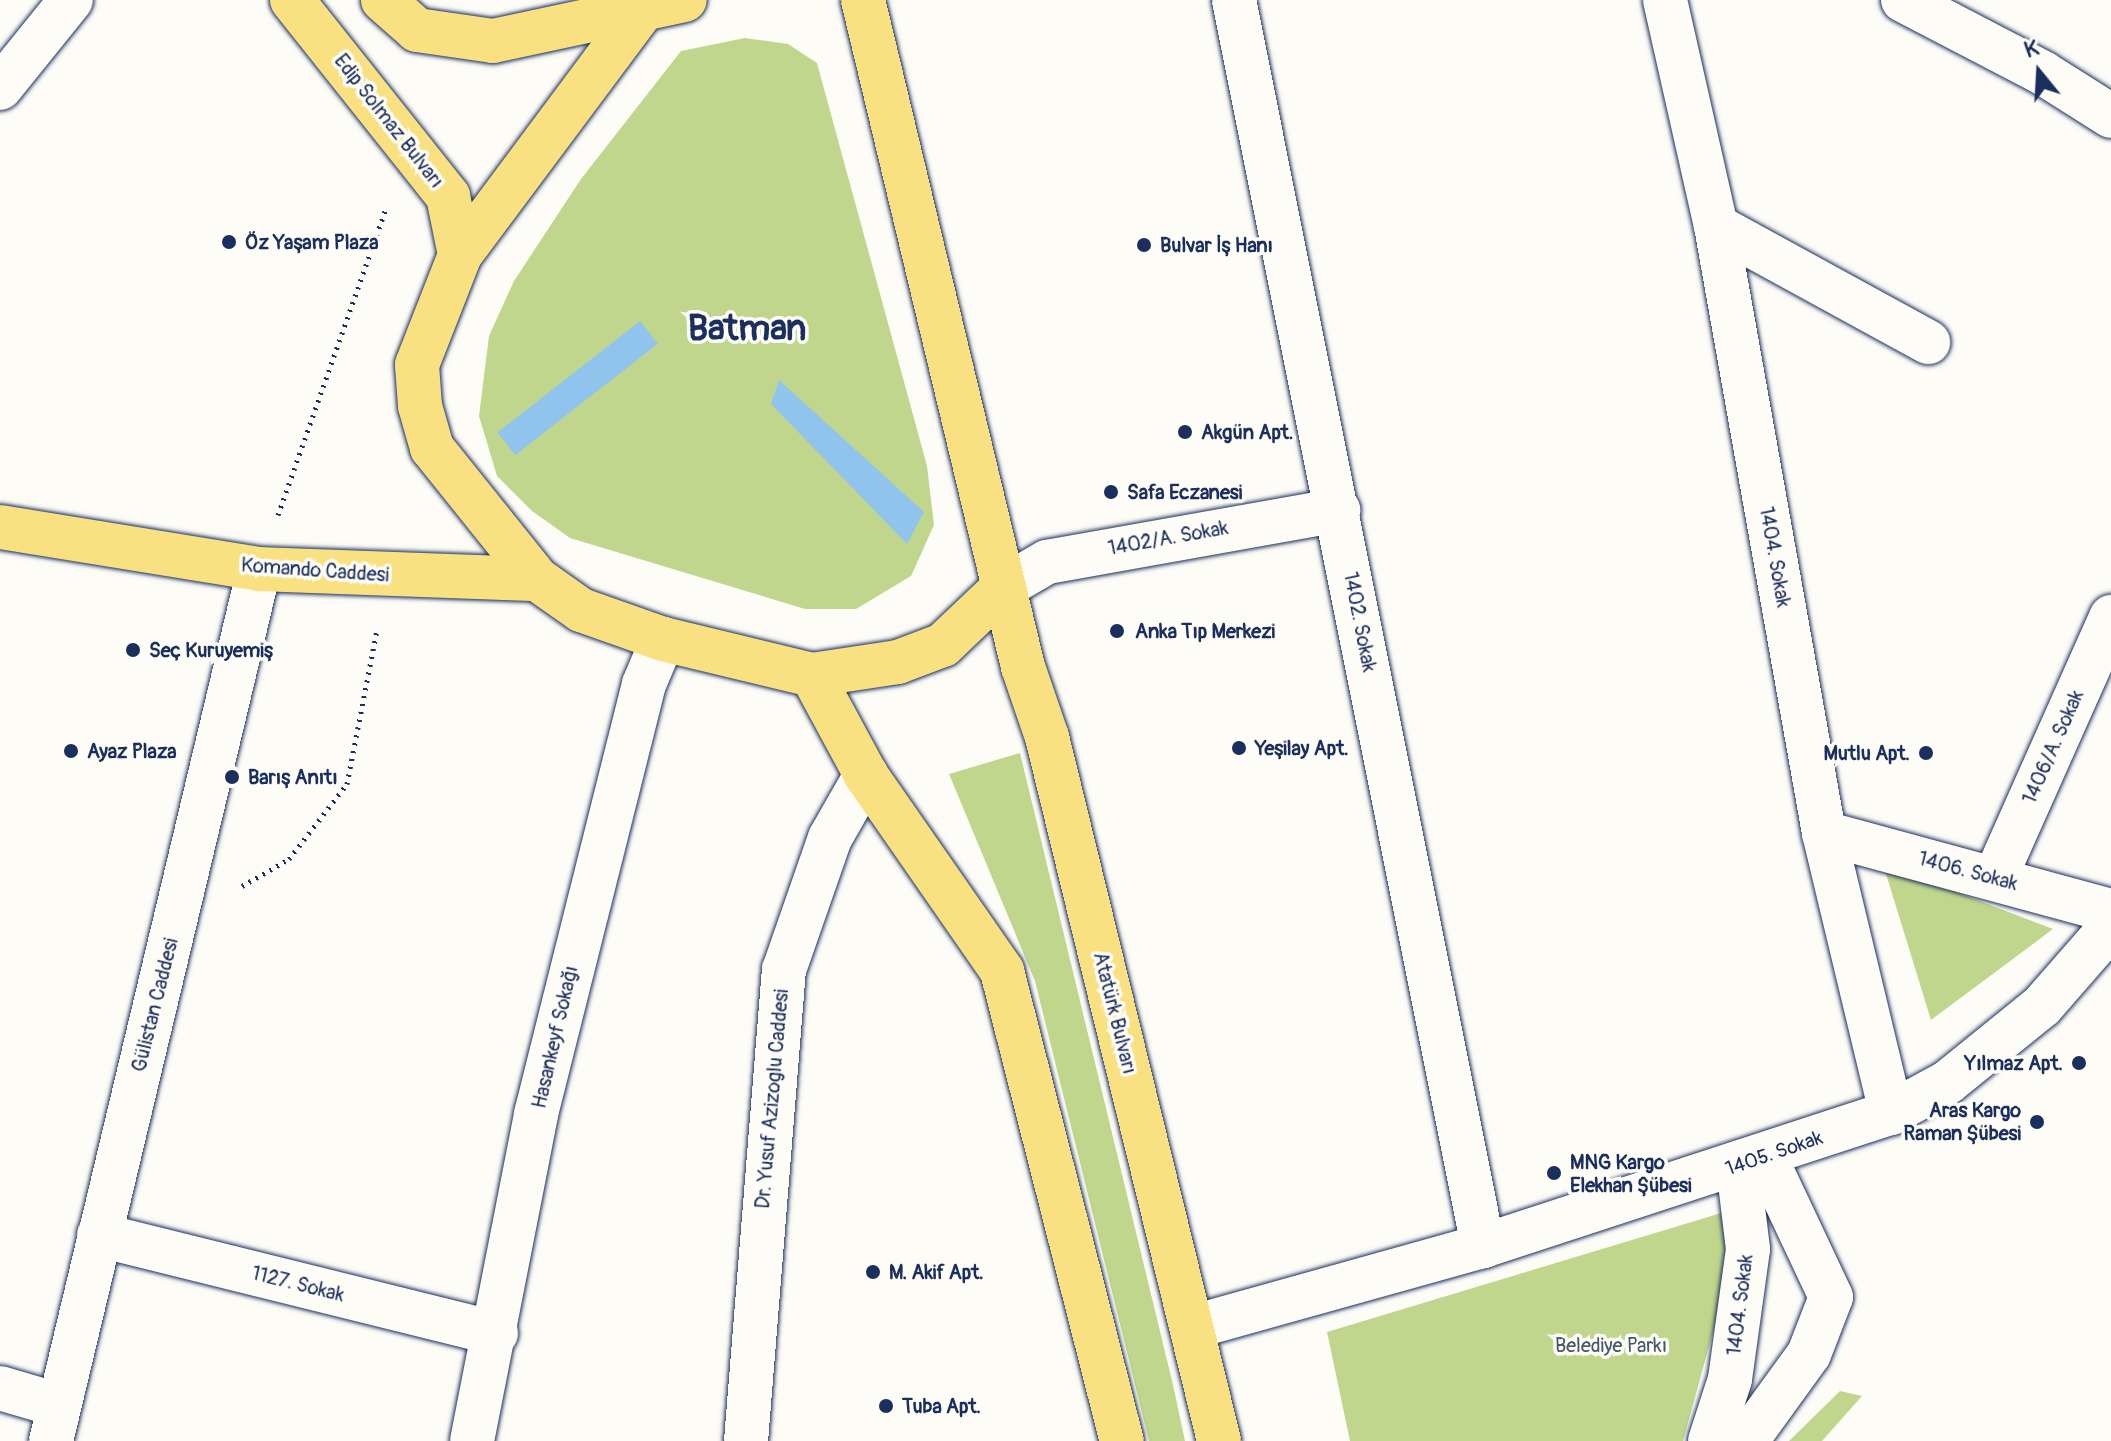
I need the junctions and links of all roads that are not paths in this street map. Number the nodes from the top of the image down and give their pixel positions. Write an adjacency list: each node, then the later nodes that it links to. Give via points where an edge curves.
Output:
1 (71, 0): 12 (street)
2 (292, 0): 15 (main road, Edip Solmaz Bulvarı, via 448,196)
3 (383, 0): 11 (main road, via 417,30)
4 (553, 0): 11 (main road)
5 (833, 0): 10 (main road)
6 (1234, 0): 17 (street, 1402. Sokak)
7 (1665, 0): 14 (street, 1404. Sokak)
8 (1903, 0): 13 (street, via 2043,73)
9 (661, 3): 11 (main road); 15 (main road)
10 (866, 14): 21 (main road, Atatürk Bulvarı)
11 (493, 41)
12 (0, 88)
13 (2111, 116)
14 (1716, 226): 16 (street); 26 (street, 1404. Sokak)
15 (460, 255): 20 (main road, via 417,365 420,406 432,448)
16 (1928, 342)
17 (1338, 510): 21 (street, 1402/A. Sokak, via 1047,562); 33 (street, 1402. Sokak)
18 (0, 527): 19 (main road, Komando Caddesi)
19 (259, 569): 20 (main road, Komando Caddesi); 32 (street, Gülistan Caddesi)
20 (537, 579): 23 (main road, via 581,610)
21 (1004, 587): 24 (main road, via 943,645 898,662); 34 (main road, Atatürk Bulvarı, via 1051,752)
22 (2111, 617): 27 (street, 1406/A. Sokak)
23 (663, 639): 24 (main road); 35 (street, Hasankeyf Sokağı, via 644,684 536,1114)
24 (812, 675): 25 (main road)
25 (866, 775): 39 (street, Dr. Yusuf Azizoglu Caddesi, via 830,838 784,970); 40 (main road, via 1002,971)
26 (1824, 833): 27 (street, 1406. Sokak); 30 (street, 1404. Sokak)
27 (1995, 878): 28 (street, 1406. Sokak)
28 (2111, 911)
29 (2111, 927): 30 (street, 1405. Sokak, via 2042,1006 1948,1082)
30 (1891, 1113): 31 (street, 1405. Sokak)
31 (1752, 1162): 33 (street, 1405. Sokak); 42 (street, 1404. Sokak, via 1748,1249 1730,1379); 43 (street, via 1831,1297 1809,1354)
32 (99, 1235): 35 (street, 1127. Sokak); 37 (street, Gülistan Caddesi)
33 (1483, 1246): 34 (street, 1405. Sokak)
34 (1193, 1327): 41 (main road, Atatürk Bulvarı)
35 (496, 1333): 38 (street, Hasankeyf Sokağı)
36 (0, 1388): 37 (street)
37 (54, 1423)
38 (472, 1441)
39 (746, 1441)
40 (1122, 1441)
41 (1219, 1441)
42 (1710, 1441)
43 (1746, 1441)

